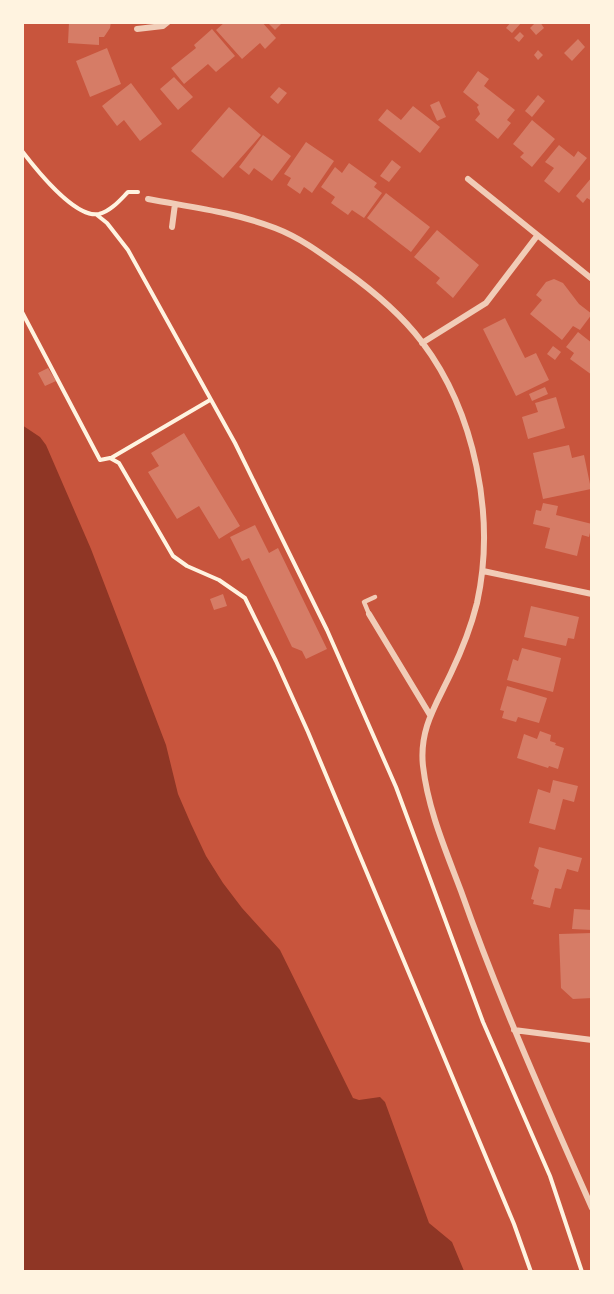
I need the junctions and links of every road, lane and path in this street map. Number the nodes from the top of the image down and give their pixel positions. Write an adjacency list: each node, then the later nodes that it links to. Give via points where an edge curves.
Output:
1 (168, 22): 2 (street)
2 (137, 29)
3 (22, 151): 7 (path, via 60,194)
4 (468, 179): 9 (street)
5 (148, 200): 6 (street); 7 (path, via 138,192 128,192)
6 (175, 204): 8 (street); 12 (street, via 228,213 276,228 310,245 394,311)
7 (97, 214): 13 (path, via 128,250)
8 (172, 227)
9 (537, 236): 10 (street); 12 (street, via 486,303)
10 (591, 279)
11 (22, 312): 14 (path, via 100,460)
12 (422, 343): 15 (street, via 464,420 478,468 484,520)
13 (211, 400): 14 (path); 24 (path, via 327,630 396,787 483,1022 550,1176)
14 (110, 458): 23 (path, via 119,463 173,555 245,598 308,732)
15 (483, 571): 16 (street); 19 (street, via 466,640)
16 (591, 594)
17 (375, 597): 18 (lane, via 364,602)
18 (369, 614): 19 (street)
19 (430, 715): 20 (street, via 424,730 422,763 428,800)
20 (514, 1030): 21 (street); 22 (street)
21 (591, 1040)
22 (591, 1208)
23 (531, 1272)
24 (582, 1272)

